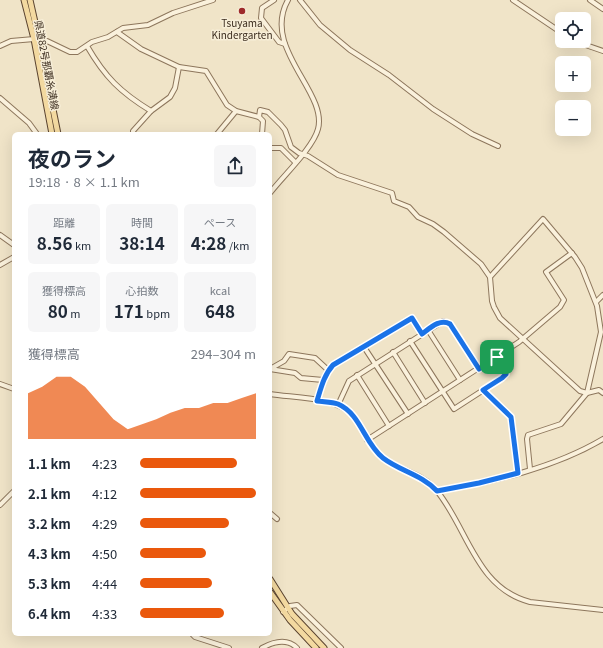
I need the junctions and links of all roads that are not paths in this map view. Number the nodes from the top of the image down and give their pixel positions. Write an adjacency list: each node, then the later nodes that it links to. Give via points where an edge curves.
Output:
1 (24, 0): 12 (main road, 県道82号那覇糸満線)
2 (30, 0): 12 (main road, 県道82号那覇糸満線)
3 (213, 0): 11 (street, via 173,13 148,25 123,28)
4 (274, 0): 13 (street, via 262,8 261,18 279,42)
5 (288, 0): 13 (street, via 282,18)
6 (300, 0): 29 (street, via 320,25 350,50 389,75 433,110 472,134)
7 (513, 0): 10 (street)
8 (593, 1): 9 (street)
9 (603, 9)
10 (555, 28)
11 (117, 32): 15 (street); 18 (street, via 141,49)
12 (37, 39): 14 (street, via 11,41); 15 (street, via 74,53); 24 (main road, 県道82号那覇糸満線); 25 (main road, 県道82号那覇糸満線)
13 (285, 44): 31 (street, via 318,115 316,134)
14 (0, 46)
15 (87, 46): 20 (street, via 97,64 123,93)
16 (591, 48): 17 (street)
17 (603, 51)
18 (179, 67): 20 (street, via 175,88 170,97); 21 (street, via 209,73 227,105)
19 (0, 98): 23 (street)
20 (151, 111): 26 (street)
21 (236, 111): 22 (street); 27 (street)
22 (259, 116): 28 (street, via 262,121); 31 (street, via 260,110 268,112 285,130 291,147)
23 (36, 132)
24 (52, 132)
25 (58, 132)
26 (133, 132)
27 (219, 132)
28 (262, 132)
29 (498, 146)
30 (272, 148): 32 (street, via 281,148)
31 (303, 154): 32 (street); 39 (street, via 338,175 392,193 394,200 409,206 418,217 433,224 464,248)
32 (295, 162): 33 (street)
33 (272, 191)
34 (0, 234): 35 (street)
35 (12, 243)
36 (572, 253): 39 (street, via 543,219); 41 (street, via 582,268); 44 (street, via 546,272 564,300 563,303)
37 (12, 258): 38 (street)
38 (0, 265)
39 (490, 277): 44 (street, via 492,301 496,312)
40 (603, 295): 41 (street)
41 (596, 302): 61 (street, via 601,332)
42 (428, 330): 43 (street); 52 (street, via 440,321 450,324); 56 (street)
43 (422, 334): 45 (street); 46 (street, via 412,318)
44 (522, 338): 48 (street); 61 (street, via 580,390)
45 (410, 341): 47 (street); 60 (street)
46 (364, 347): 49 (street); 53 (street)
47 (393, 352): 49 (street); 65 (street)
48 (497, 357): 52 (street); 59 (street, via 501,360 506,374)
49 (375, 364): 54 (street); 67 (street)
50 (272, 368): 53 (street, via 290,354 315,358)
51 (272, 369): 55 (street, via 295,373 301,378)
52 (479, 369): 56 (street)
53 (328, 370): 55 (street)
54 (357, 375): 66 (street, via 345,386); 68 (street)
55 (323, 380): 64 (street)
56 (460, 380): 60 (street)
57 (0, 384): 58 (street)
58 (12, 388)
59 (483, 390): 60 (street, via 454,409); 72 (street, via 511,417)
60 (443, 391): 65 (street)
61 (587, 393): 62 (street, via 599,390); 71 (street, via 561,424 528,435 526,439)
62 (603, 393)
63 (272, 394): 64 (street)
64 (317, 401): 66 (street)
65 (425, 403): 67 (street)
66 (338, 404): 70 (street, via 353,415)
67 (408, 414): 68 (street)
68 (389, 426): 70 (street)
69 (603, 439): 71 (street, via 563,459)
70 (367, 440): 73 (street, via 384,459 420,477)
71 (530, 469): 72 (street)
72 (518, 473): 73 (street)
73 (437, 491): 81 (street, via 486,572 500,587 518,599 530,602)
74 (12, 493): 75 (street)
75 (0, 505)
76 (272, 515): 77 (street)
77 (277, 519)
78 (272, 583): 80 (main road)
79 (272, 594): 80 (main road)
80 (285, 610): 86 (main road); 87 (main road); 88 (street, via 297,605 302,608)
81 (603, 610)
82 (194, 636): 83 (street)
83 (229, 648)
84 (262, 648): 85 (street, via 282,642 293,644)
85 (297, 648)
86 (316, 648)
87 (324, 648)
88 (341, 648)

